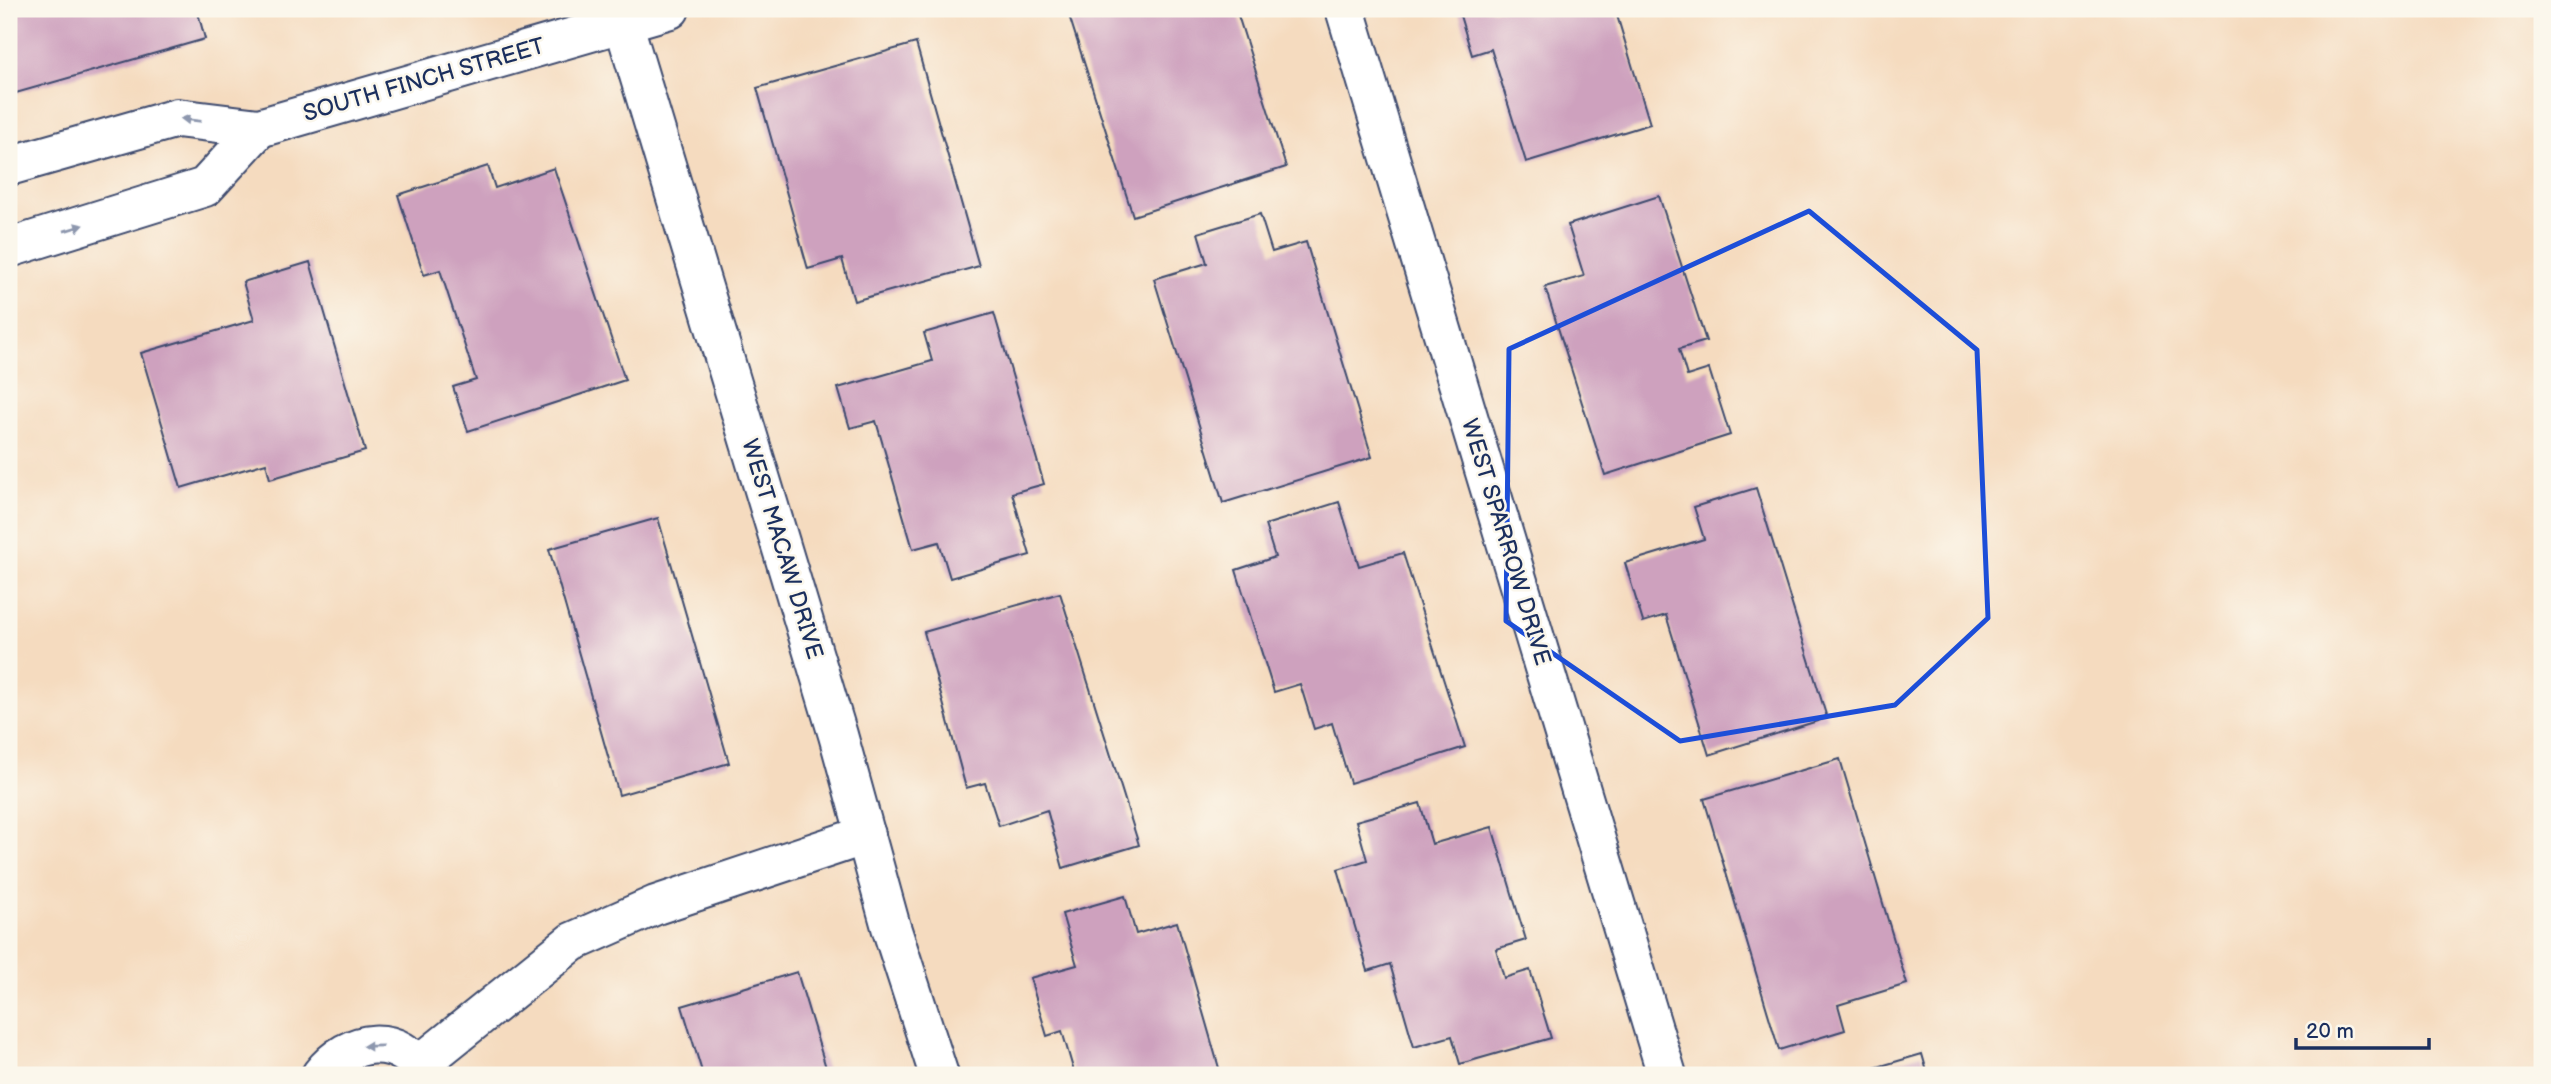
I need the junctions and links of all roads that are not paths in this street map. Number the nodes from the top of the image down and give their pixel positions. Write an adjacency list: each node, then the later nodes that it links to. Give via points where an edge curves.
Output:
1 (670, 9): 3 (street, SOUTH FINCH STREET)
2 (1345, 9): 11 (street, WEST SPARROW DRIVE)
3 (623, 22): 4 (street, SOUTH FINCH STREET); 7 (street, WEST MACAW DRIVE)
4 (259, 128): 5 (street, SOUTH FINCH STREET, one-way to 5, via 177,118); 6 (street, one-way to 4, via 205,187)
5 (9, 166)
6 (9, 248)
7 (866, 835): 8 (street, via 656,905 572,942); 10 (street, WEST MACAW DRIVE)
8 (422, 1070): 9 (street, one-way to 9, via 404,1052 366,1044 332,1061)
9 (321, 1075)
10 (939, 1075)
11 (1667, 1075)

